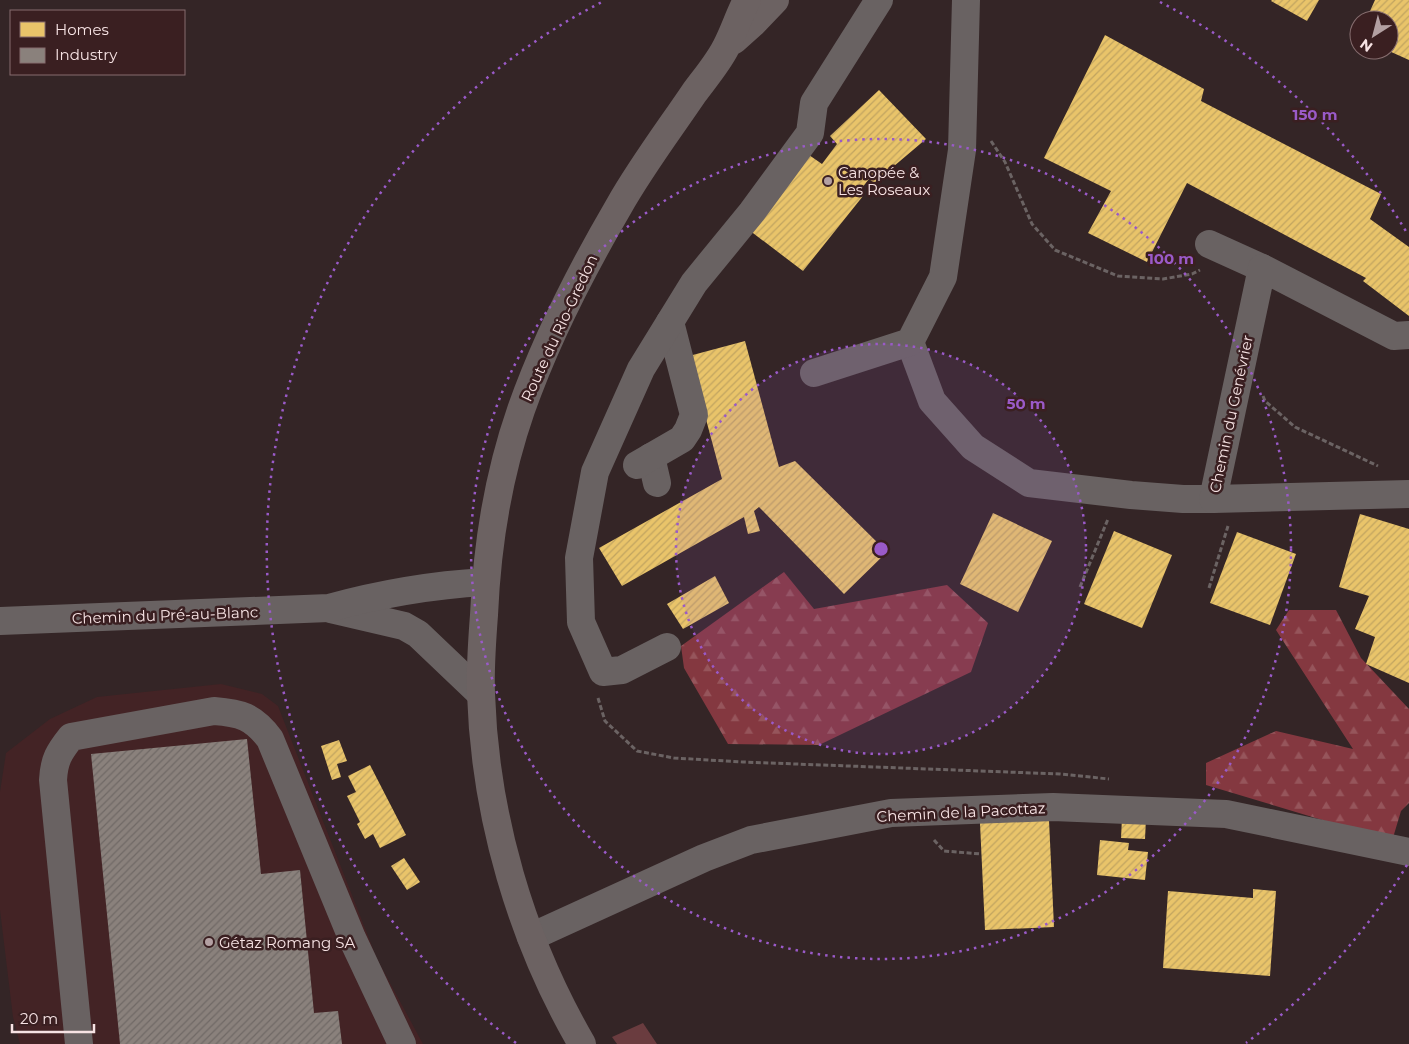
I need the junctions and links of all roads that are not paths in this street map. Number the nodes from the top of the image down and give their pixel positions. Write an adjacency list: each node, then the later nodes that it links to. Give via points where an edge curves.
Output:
1 (747, 0): 5 (main road, Route du Rio-Gredon)
2 (775, 0): 5 (main road, Route du Rio-Gredon)
3 (879, 0): 8 (street, via 814,104 810,133 694,283)
4 (966, 0): 10 (street, via 962,150 942,277)
5 (726, 48): 15 (main road, Route du Rio-Gredon, via 619,205 562,312 537,367 520,411 496,500)
6 (1218, 248): 7 (street)
7 (1262, 268): 9 (street, via 1394,336); 14 (street, Chemin du Genévrier, via 1242,362)
8 (670, 322): 12 (street, via 694,415 682,439); 18 (street, via 641,368 595,472 579,558 581,622 603,672 622,670)
9 (1409, 335)
10 (910, 342): 11 (street); 14 (street, Chemin du Genévrier, via 932,401 973,447 1028,483 1183,499)
11 (814, 374)
12 (648, 468)
13 (1409, 494): 14 (street)
14 (1224, 499)
15 (485, 582): 16 (street, Chemin du Pré-au-Blanc, via 439,585); 19 (main road, Route du Rio-Gredon)
16 (329, 608): 17 (street, Chemin du Pré-au-Blanc); 19 (street, Chemin du Pré-au-Blanc, via 404,626 418,634)
17 (0, 621)
18 (667, 647)
19 (481, 694): 21 (main road, Route du Rio-Gredon, via 489,776 498,823)
20 (1409, 852): 21 (street, Chemin de la Pacottaz, via 1226,814 1053,807 892,813 751,840)
21 (530, 936): 24 (main road, Route du Rio-Gredon, via 556,996)
22 (79, 1044): 23 (street, via 54,764 71,737 214,711 249,718 270,738 352,938)
23 (402, 1044)
24 (582, 1044)

